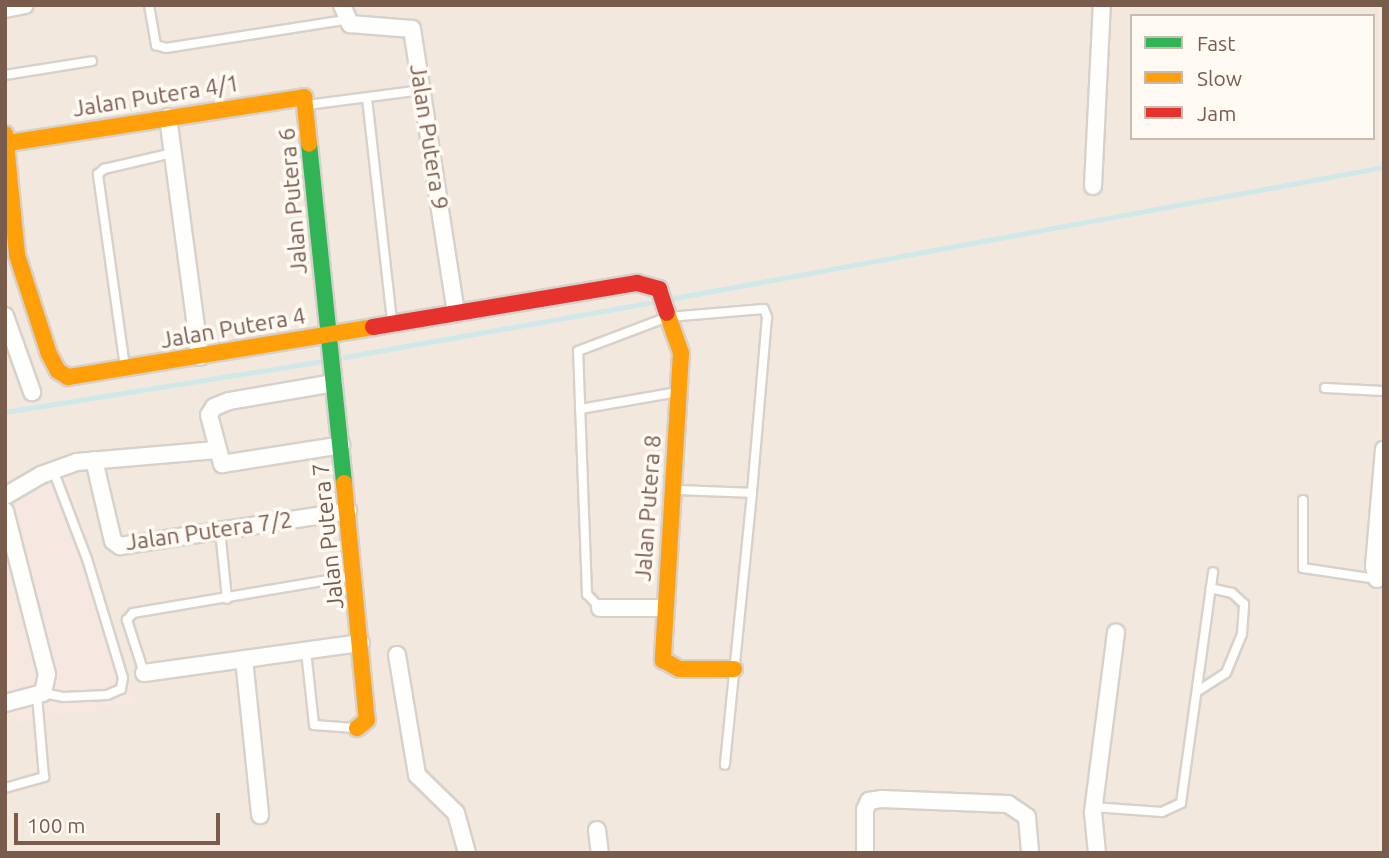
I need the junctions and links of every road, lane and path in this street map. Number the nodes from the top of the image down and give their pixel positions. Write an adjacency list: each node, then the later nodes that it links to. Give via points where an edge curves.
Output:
1 (25, 5): 4 (street)
2 (149, 5): 5 (lane, via 156,45 166,48)
3 (1102, 5): 14 (street)
4 (5, 9)
5 (343, 12): 8 (street, Jalan Putera 9, via 349,24 412,29)
6 (92, 61): 7 (lane)
7 (5, 75)
8 (422, 90): 9 (lane); 17 (street, Jalan Putera 9)
9 (367, 98): 10 (lane); 20 (lane)
10 (307, 105): 11 (street, Jalan Putera 4/1, via 300,95); 21 (street, Jalan Putera 6)
11 (168, 117): 12 (street, Jalan Putera 4/1); 13 (street)
12 (6, 139): 15 (street, Jalan Putera 4)
13 (173, 153): 22 (street); 23 (lane, via 98,174)
14 (1093, 186)
15 (13, 267): 23 (street, Jalan Putera 4, via 58,371 78,378)
16 (659, 289): 17 (street, Jalan Putera 4, via 638,283); 19 (street, Jalan Putera 8)
17 (456, 314): 20 (street, Jalan Putera 4)
18 (5, 316): 28 (street)
19 (668, 317): 26 (street, Jalan Putera 8, via 681,353); 29 (lane, via 578,351); 36 (lane, via 764,309 767,317)
20 (392, 324): 21 (street, Jalan Putera 4)
21 (329, 335): 22 (street, Jalan Putera 4); 24 (street, Jalan Putera 7)
22 (200, 357): 23 (street, Jalan Putera 4)
23 (125, 370)
24 (334, 383): 30 (street, Jalan Putera 7); 32 (street, via 214,407 209,415)
25 (1325, 388): 27 (lane)
26 (678, 391): 29 (lane); 35 (street, Jalan Putera 8)
27 (1384, 391)
28 (32, 392)
29 (580, 409): 47 (lane, via 587,594)
30 (342, 445): 32 (street, via 230,464 218,461); 40 (street, Jalan Putera 7)
31 (1384, 449): 44 (street, via 1374,566)
32 (216, 450): 33 (street)
33 (94, 460): 34 (street); 41 (street, Jalan Putera 7/2, via 116,545)
34 (53, 470): 37 (street); 57 (lane, via 87,559 123,678 121,689 107,695)
35 (672, 489): 36 (lane); 48 (street, Jalan Putera 8)
36 (752, 493): 54 (lane)
37 (5, 495)
38 (1303, 500): 44 (lane, via 1303,568)
39 (5, 511): 57 (street, via 47,674)
40 (348, 511): 41 (street, Jalan Putera 7/2); 43 (street, Jalan Putera 7)
41 (220, 530): 46 (lane)
42 (1213, 572): 45 (lane)
43 (355, 575): 46 (lane); 50 (street, Jalan Putera 7)
44 (1380, 579)
45 (1211, 588): 56 (lane); 56 (lane, via 1232,593 1244,604 1242,634 1226,673)
46 (227, 599): 55 (lane, via 128,615)
47 (600, 608): 48 (street)
48 (664, 608): 54 (street, Jalan Putera 8, via 661,650 669,666)
49 (1115, 632): 62 (street)
50 (362, 643): 51 (street); 59 (street, Jalan Putera 7, via 367,720)
51 (306, 650): 53 (street); 59 (lane, via 314,725)
52 (397, 655): 65 (street, via 417,775 456,813)
53 (244, 659): 55 (street); 63 (street)
54 (734, 668): 60 (lane)
55 (144, 673)
56 (1198, 691): 62 (lane, via 1181,803 1162,812)
57 (40, 694): 58 (street); 61 (lane, via 44,777)
58 (5, 703)
59 (357, 728)
60 (725, 765)
61 (5, 788)
62 (1093, 807): 69 (street)
63 (260, 815)
64 (597, 830): 66 (street)
65 (467, 853)
66 (600, 853)
67 (865, 853): 68 (street, via 864,810 869,801 1008,804 1027,817)
68 (1030, 853)
69 (1097, 853)

